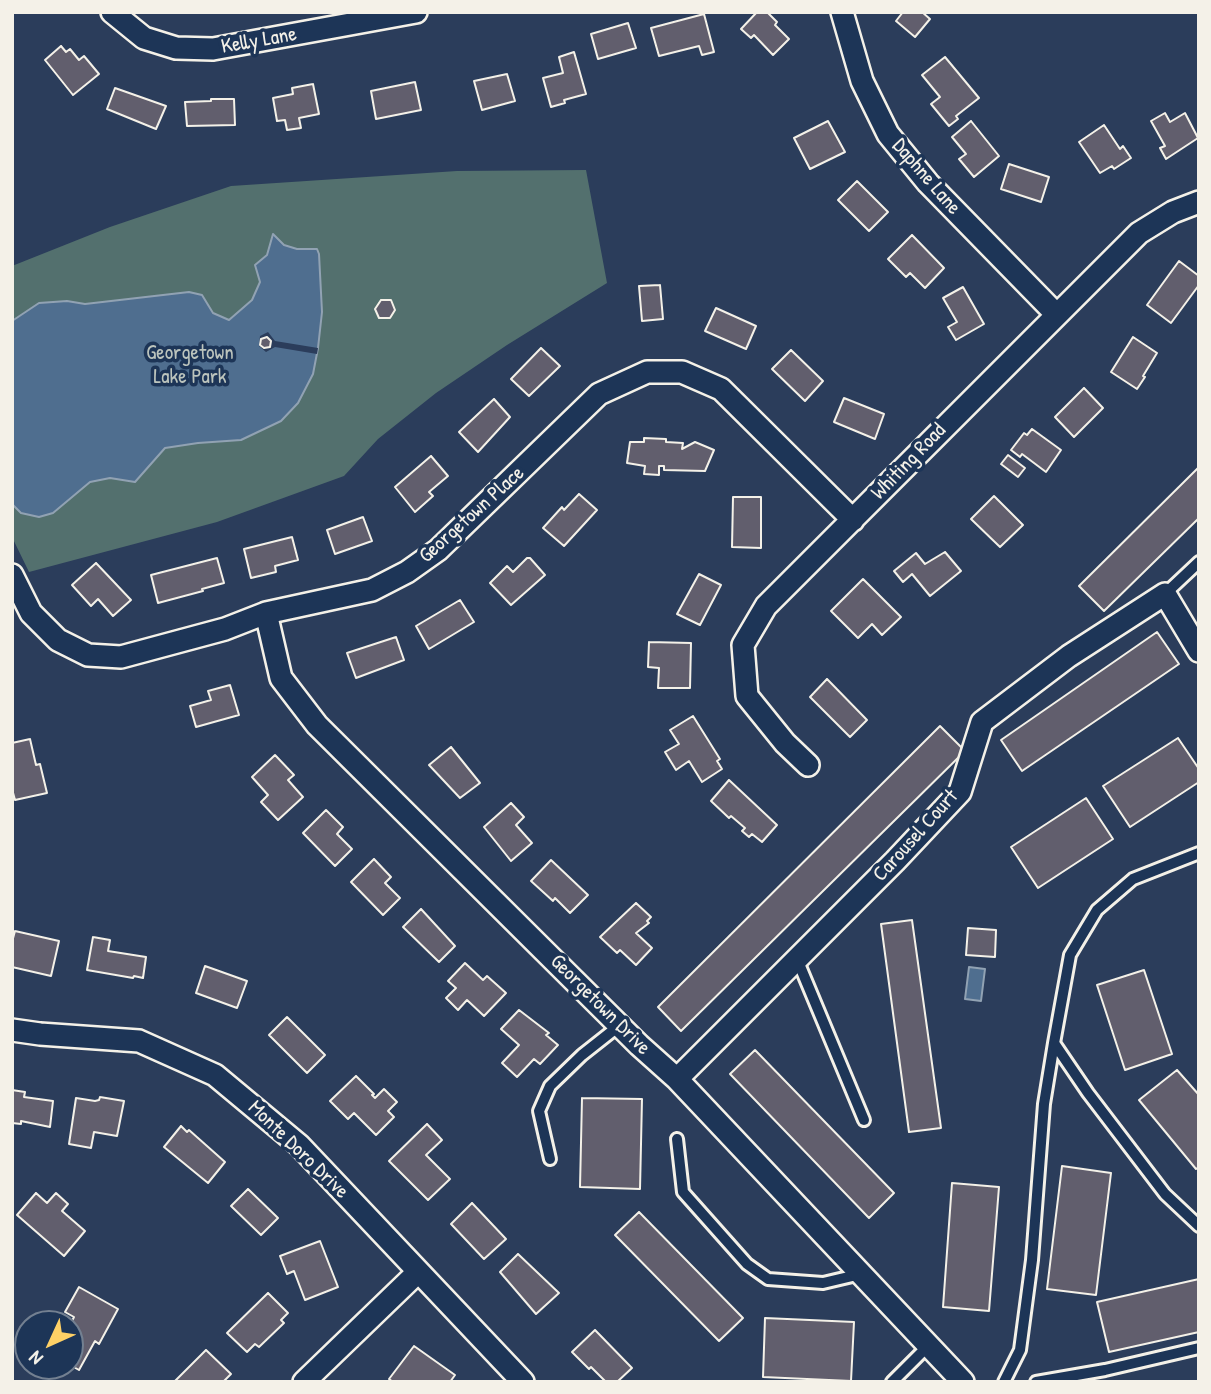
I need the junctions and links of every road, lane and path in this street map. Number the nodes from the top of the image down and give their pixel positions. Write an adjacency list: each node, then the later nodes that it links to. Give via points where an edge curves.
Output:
1 (112, 12): 2 (street, Kelly Lane, via 144,38 176,48 213,49)
2 (415, 12)
3 (842, 12): 5 (street, Daphne Lane, via 862,81 888,134 928,183)
4 (1199, 202): 5 (street, Whiting Road, via 1139,233)
5 (1056, 314): 6 (street, Whiting Road)
6 (853, 520): 10 (street, Georgetown Place, via 721,389 682,372 647,372 599,394 439,550 407,572 372,590); 12 (street, Whiting Road, via 766,606 743,645 747,696)
7 (1199, 562): 9 (lane)
8 (12, 575): 10 (street, Georgetown Place, via 31,612 58,640 89,655 121,657 225,629)
9 (1165, 594): 11 (street); 14 (street, Carousel Court, via 1069,656 982,722 960,792)
10 (267, 612): 15 (street, Georgetown Drive, via 281,678 317,725)
11 (1199, 651)
12 (808, 765)
13 (1199, 853): 17 (lane, via 1133,879 1097,909 1070,955)
14 (797, 959): 18 (street, Carousel Court); 19 (lane)
15 (620, 1025): 18 (street, Georgetown Drive); 21 (lane, via 550,1086 539,1111)
16 (12, 1030): 23 (street, Monte Doro Drive, via 139,1041 215,1075 299,1145)
17 (1054, 1043): 22 (lane, via 1165,1194); 31 (lane, via 1020,1350)
18 (677, 1079): 24 (street, Georgetown Drive)
19 (864, 1120)
20 (677, 1139): 24 (lane, via 683,1192 747,1264 768,1279 823,1283)
21 (550, 1158)
22 (1199, 1226)
23 (418, 1272): 27 (street); 28 (street, Monte Doro Drive)
24 (861, 1274): 25 (street, Georgetown Drive)
25 (929, 1345): 29 (lane); 30 (street, Georgetown Drive)
26 (1199, 1348): 32 (lane)
27 (304, 1382)
28 (523, 1382)
29 (892, 1382)
30 (963, 1382)
31 (1004, 1382)
32 (1036, 1382)

